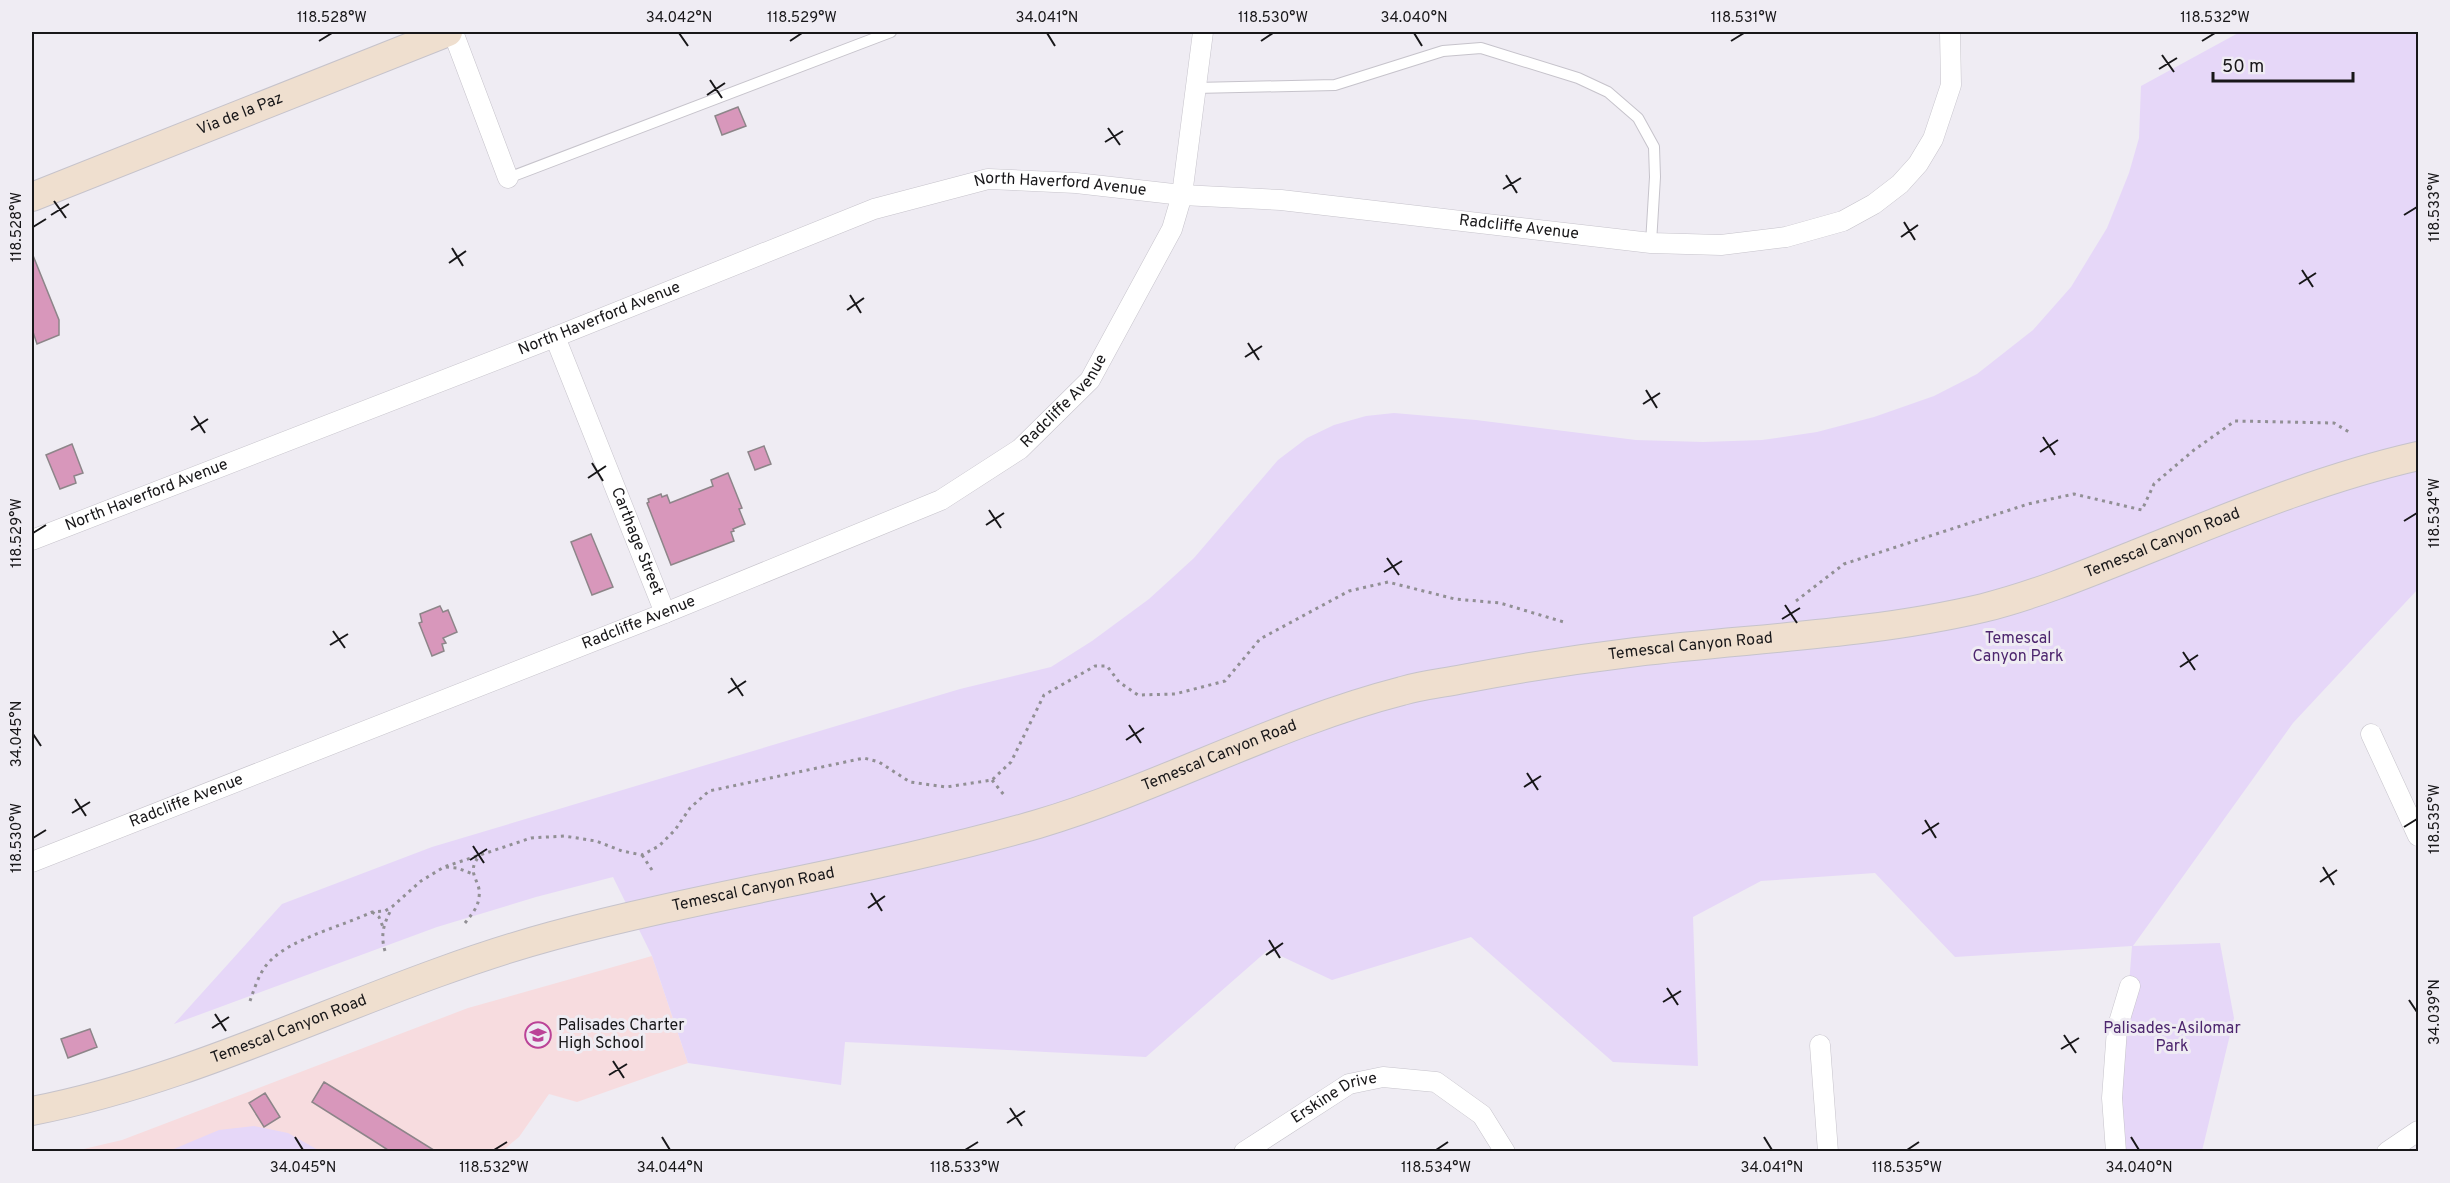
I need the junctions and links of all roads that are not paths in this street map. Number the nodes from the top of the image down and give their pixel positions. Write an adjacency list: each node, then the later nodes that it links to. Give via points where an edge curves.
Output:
1 (445, 32): 6 (street); 8 (main road, Via de la Paz)
2 (891, 32): 6 (lane)
3 (1203, 32): 5 (street)
4 (1950, 32): 9 (street, Radcliffe Avenue, via 1951,85 1933,139 1900,184 1874,204 1843,221 1786,237 1720,245)
5 (1195, 88): 7 (street); 9 (lane, via 1335,85 1443,51 1481,48 1578,78 1608,93 1638,118 1654,147)
6 (508, 178)
7 (1182, 195): 9 (street, Radcliffe Avenue, via 1281,200); 10 (street, North Haverford Avenue, via 1076,183 988,180 874,209); 13 (street, Radcliffe Avenue, via 1172,229 1090,380 1020,449 941,500)
8 (32, 197)
9 (1651, 243)
10 (555, 337): 12 (street, North Haverford Avenue); 13 (street, Carthage Street)
11 (2418, 456): 19 (main road, Temescal Canyon Road, via 2285,495 2083,575 1987,607 1803,637 1512,669 1402,690 1308,720 1122,796 1044,822 975,841 605,921 533,941 446,968 172,1073 93,1098)
12 (32, 540)
13 (665, 614): 16 (street, Radcliffe Avenue)
14 (2371, 734): 15 (street)
15 (2418, 836)
16 (32, 862)
17 (2130, 986): 24 (street, via 2117,1029 2112,1098)
18 (1820, 1045): 23 (street)
19 (32, 1111)
20 (2418, 1131): 25 (street)
21 (1244, 1152): 22 (street, Erskine Drive, via 1349,1084 1383,1077 1436,1082 1482,1115)
22 (1505, 1152)
23 (1828, 1152)
24 (2116, 1152)
25 (2387, 1152)

